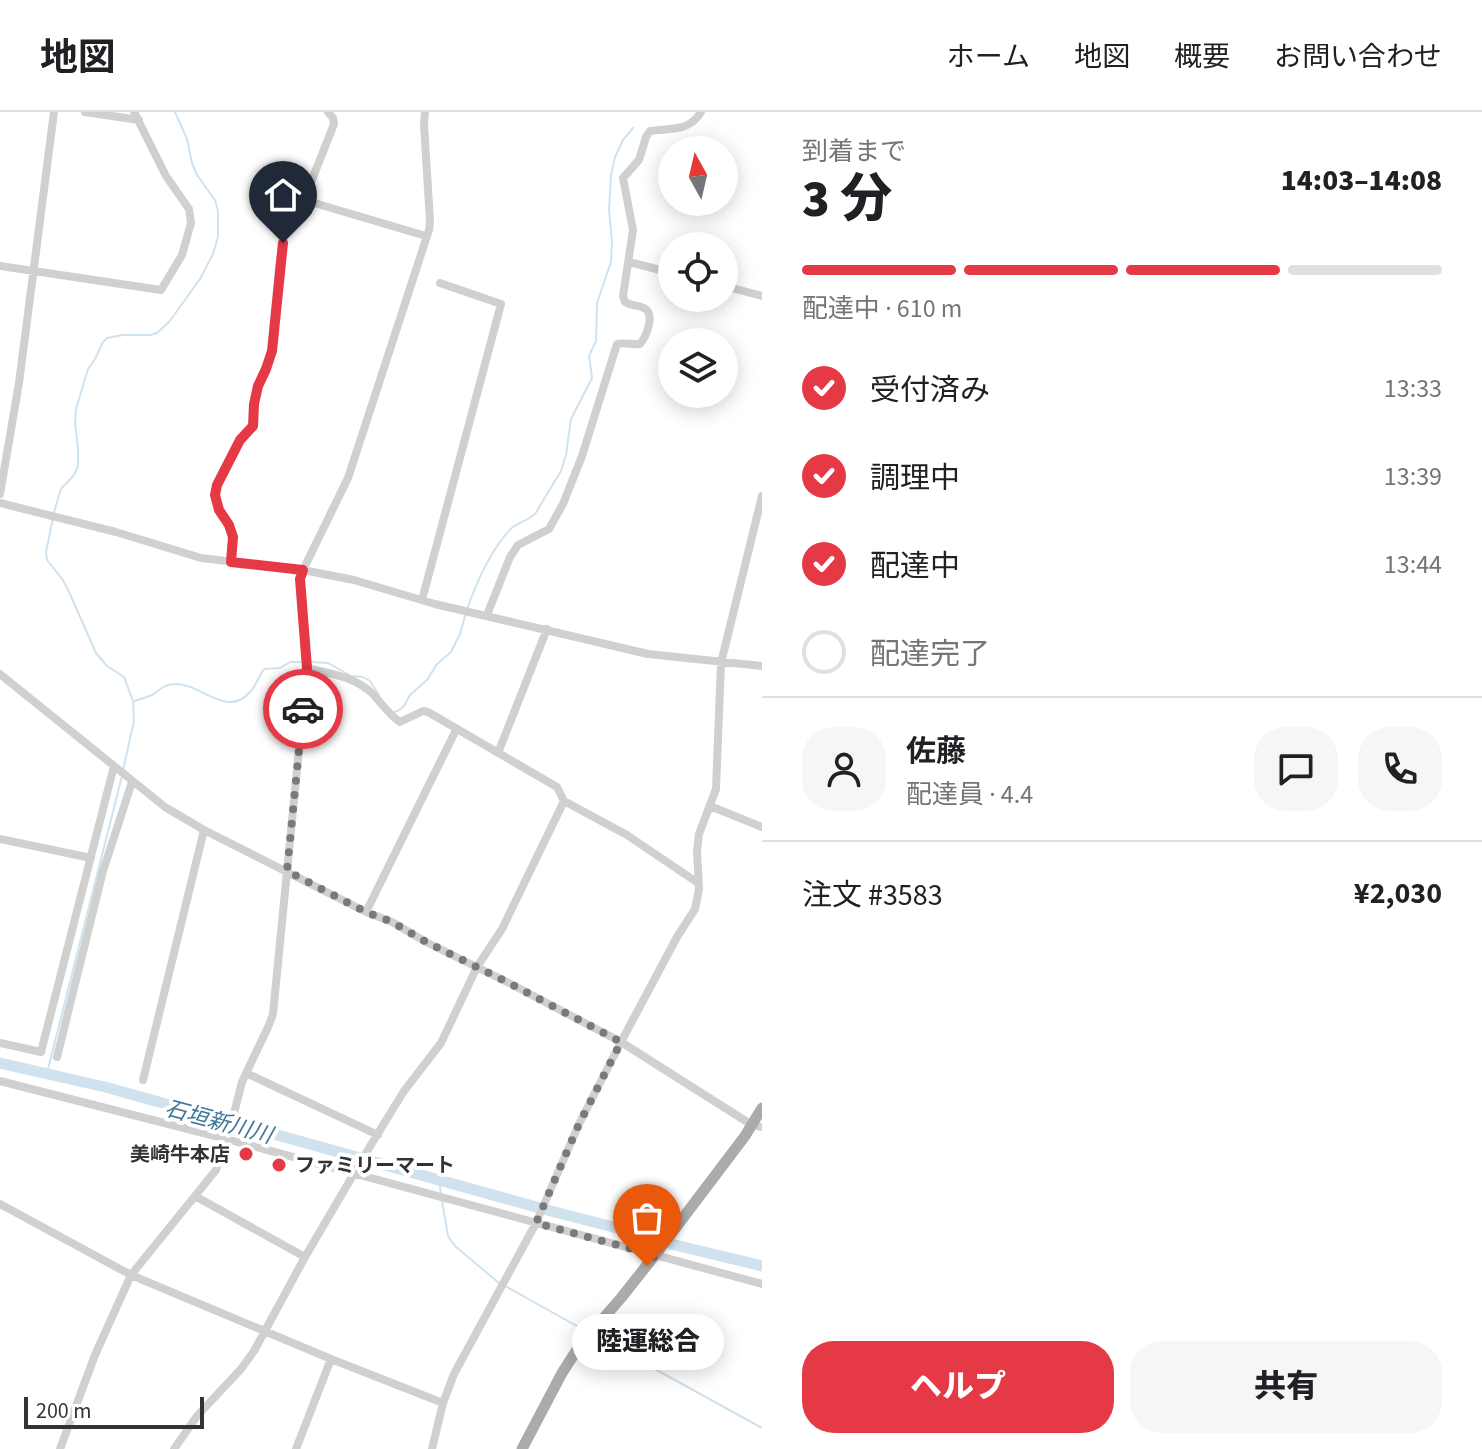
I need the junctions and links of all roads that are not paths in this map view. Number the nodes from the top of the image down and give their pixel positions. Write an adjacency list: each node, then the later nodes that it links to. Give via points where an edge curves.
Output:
1 (54, 112): 12 (street)
2 (85, 112): 6 (street)
3 (328, 112): 7 (street, via 334,124)
4 (425, 112): 8 (street, via 430,221)
5 (701, 112): 9 (street, via 684,127 650,131 639,160 623,178 633,230)
6 (137, 116): 12 (street, via 189,209 191,223 182,255 161,290)
7 (304, 200): 8 (street); 19 (street, via 290,197 272,351 258,386 253,426 217,485 219,510 233,537)
8 (426, 236): 20 (street, via 348,478)
9 (629, 262): 11 (street); 22 (street, via 623,296 630,306 650,314 645,336 640,344 617,344 558,514 549,529 518,545)
10 (0, 266): 12 (street)
11 (658, 269)
12 (33, 271): 16 (street)
13 (440, 283): 21 (street, via 501,304)
14 (738, 290): 15 (street)
15 (762, 296)
16 (0, 494)
17 (762, 496): 24 (street)
18 (0, 503): 19 (street)
19 (231, 562): 20 (street)
20 (303, 570): 21 (street); 26 (street)
21 (422, 600): 22 (street)
22 (487, 615): 23 (street)
23 (547, 629): 24 (street, via 648,654); 29 (street)
24 (721, 663): 25 (street); 33 (street, via 716,789)
25 (762, 666)
26 (307, 668): 28 (street, via 359,683 400,722 423,711); 38 (street)
27 (0, 674): 30 (street)
28 (456, 730): 29 (street); 40 (street)
29 (498, 753): 32 (street, via 557,787)
30 (114, 766): 31 (street); 37 (street)
31 (132, 782): 35 (street); 44 (street, via 103,871)
32 (564, 801): 39 (street); 41 (street, via 502,929)
33 (710, 806): 34 (street); 39 (street, via 699,834)
34 (762, 827)
35 (204, 830): 38 (street); 46 (street)
36 (0, 839): 37 (street)
37 (91, 858): 43 (street, via 41,1052)
38 (287, 871): 40 (street); 45 (street, via 273,1014)
39 (698, 883): 42 (street, via 695,909)
40 (366, 912): 41 (street)
41 (477, 967): 42 (street); 50 (street, via 441,1043)
42 (621, 1042): 49 (street); 55 (street)
43 (0, 1043)
44 (57, 1057)
45 (246, 1073): 50 (street); 51 (street)
46 (143, 1080)
47 (0, 1081): 51 (street)
48 (762, 1108): 49 (main road)
49 (757, 1126): 56 (main road)
50 (378, 1135): 52 (street)
51 (228, 1136): 52 (street); 53 (street, via 216,1170)
52 (356, 1170): 55 (street); 57 (street)
53 (195, 1196): 57 (street); 58 (street)
54 (0, 1204): 58 (street)
55 (538, 1219): 56 (street); 62 (street)
56 (658, 1252): 59 (street); 67 (main road, via 574,1352)
57 (305, 1257): 60 (street)
58 (131, 1275): 60 (street); 63 (street)
59 (762, 1284)
60 (264, 1331): 61 (street); 64 (street, via 241,1369)
61 (331, 1359): 62 (street); 65 (street)
62 (443, 1403): 66 (street)
63 (60, 1449)
64 (174, 1449)
65 (296, 1449)
66 (432, 1449)
67 (522, 1449)

